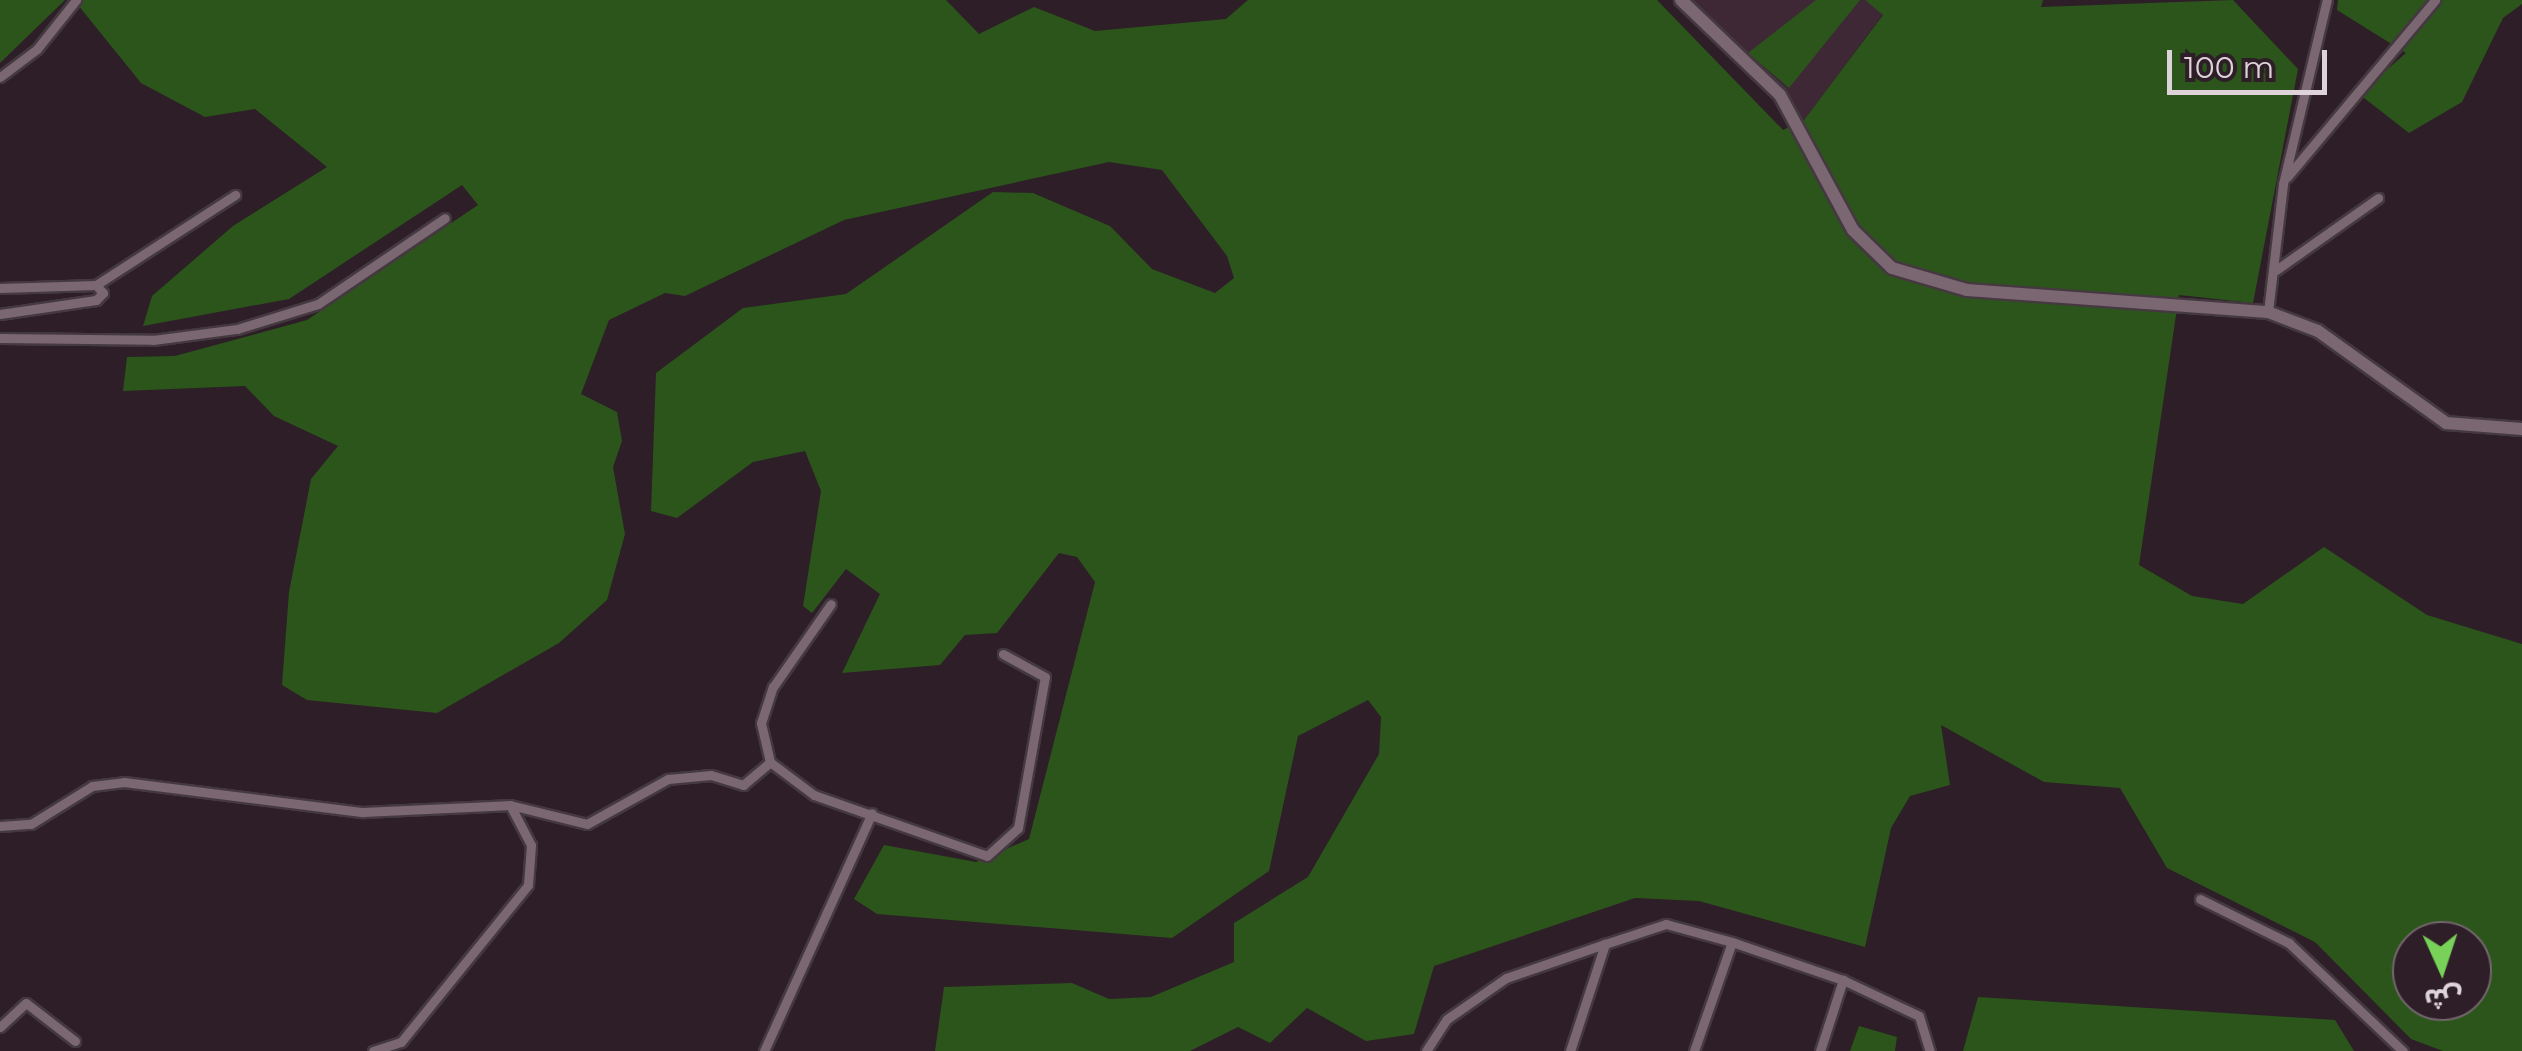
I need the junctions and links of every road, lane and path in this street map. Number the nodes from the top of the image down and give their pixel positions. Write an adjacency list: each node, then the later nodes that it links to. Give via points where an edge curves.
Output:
1 (76, 0): 5 (street, via 37,49)
2 (1682, 0): 13 (street, via 1780,95 1853,230 1892,268 1966,290)
3 (2327, 0): 6 (street)
4 (2435, 0): 6 (street)
5 (0, 77)
6 (2283, 184): 10 (street)
7 (235, 195): 11 (street)
8 (2378, 198): 10 (street)
9 (445, 218): 15 (street, via 318,304 237,329 152,340)
10 (2276, 270): 13 (street)
11 (96, 285): 12 (street); 14 (street, via 103,293 96,300)
12 (0, 288)
13 (2268, 312): 16 (street, via 2318,331 2446,423)
14 (0, 314)
15 (0, 338)
16 (2522, 429)
17 (830, 604): 19 (street, via 774,687 761,722)
18 (1003, 654): 21 (street, via 1045,677 1011,841 975,858)
19 (770, 762): 20 (street, via 743,785 682,775 587,824); 21 (street, via 814,795)
20 (510, 805): 22 (street, via 383,813 124,782 92,786 31,824); 29 (street, via 531,845 528,885 400,1042)
21 (872, 813): 30 (street)
22 (0, 826)
23 (2200, 899): 36 (street, via 2289,943)
24 (1732, 942): 25 (street, via 1666,924); 26 (street); 33 (street)
25 (1605, 944): 31 (street, via 1506,978 1446,1018); 32 (street)
26 (1843, 980): 34 (street); 35 (street, via 1919,1016)
27 (0, 1027): 28 (street, via 26,1003)
28 (75, 1041)
29 (373, 1051)
30 (764, 1051)
31 (1426, 1051)
32 (1570, 1051)
33 (1694, 1051)
34 (1820, 1051)
35 (1930, 1051)
36 (2403, 1051)

